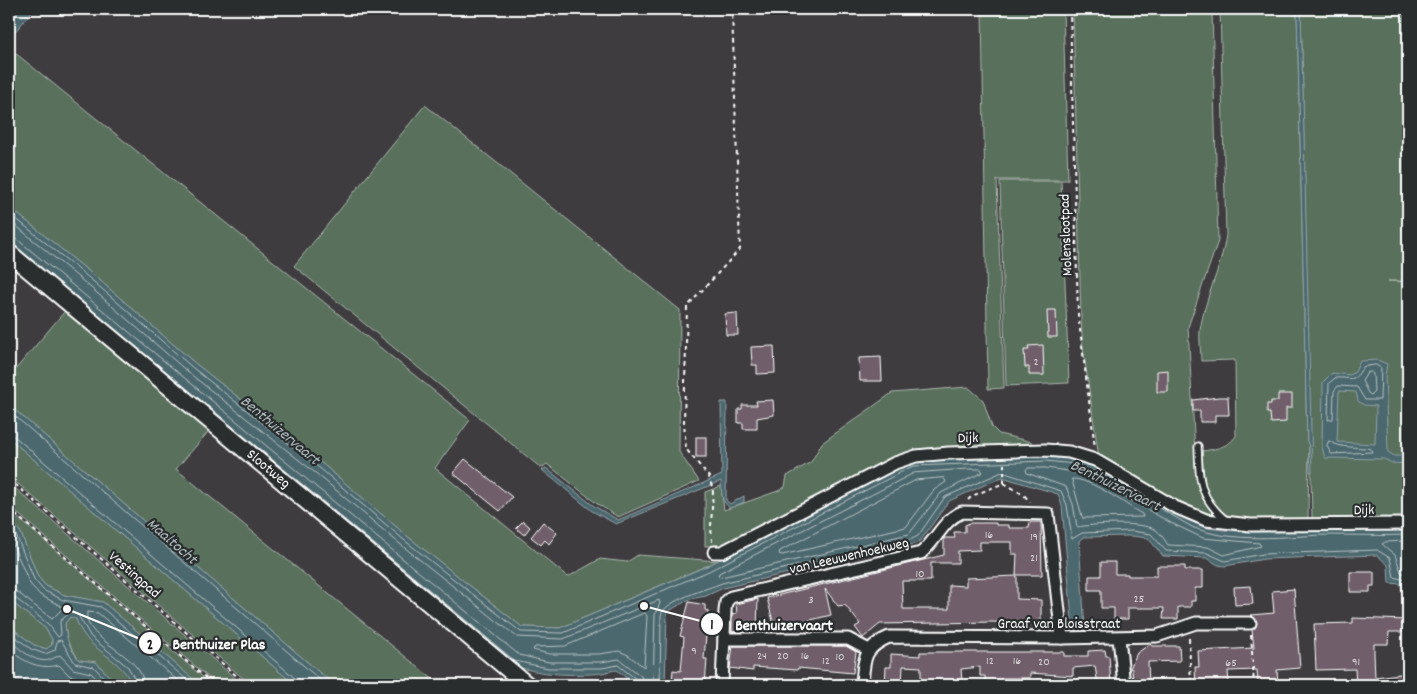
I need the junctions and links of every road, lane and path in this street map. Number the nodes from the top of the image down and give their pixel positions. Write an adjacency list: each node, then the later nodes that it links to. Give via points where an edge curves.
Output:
1 (732, 9): 14 (path, via 740,249 687,307 686,450 709,477 713,490 711,526)
2 (1070, 9): 6 (path, Molenslootpad, via 1078,314)
3 (9, 253): 24 (street, Slootweg)
4 (1198, 446): 12 (lane, via 1199,474 1205,497)
5 (1004, 458): 8 (path)
6 (1095, 460): 12 (street, Dijk, via 1190,515); 14 (street, Dijk, via 1069,452 1045,450 916,456 895,463 722,552)
7 (9, 479): 23 (path, Vestingpad)
8 (1004, 483): 10 (path, via 972,496); 11 (path, via 1024,496 1033,507)
9 (9, 509): 22 (path)
10 (965, 512): 11 (street); 19 (street, van Leeuwenhoekweg, via 949,518 922,553 731,597 726,602)
11 (1033, 513): 17 (street, via 1048,514)
12 (1230, 524): 13 (street, Dijk)
13 (1408, 524)
14 (714, 552)
15 (1250, 623): 16 (street, Graaf van Bloisstraat); 29 (path)
16 (1189, 625): 18 (street, Graaf van Bloisstraat, via 1157,636); 28 (path)
17 (1062, 638): 18 (street, Graaf van Bloisstraat); 20 (street, Graaf van Bloisstraat, via 889,637 876,642)
18 (1119, 638): 27 (street)
19 (724, 639): 20 (street, via 848,639); 21 (street)
20 (869, 650): 26 (street, via 864,659)
21 (723, 684): 25 (path)
22 (214, 685)
23 (247, 685)
24 (527, 685)
25 (755, 685)
26 (862, 685)
27 (1124, 685)
28 (1191, 685)
29 (1254, 685)

